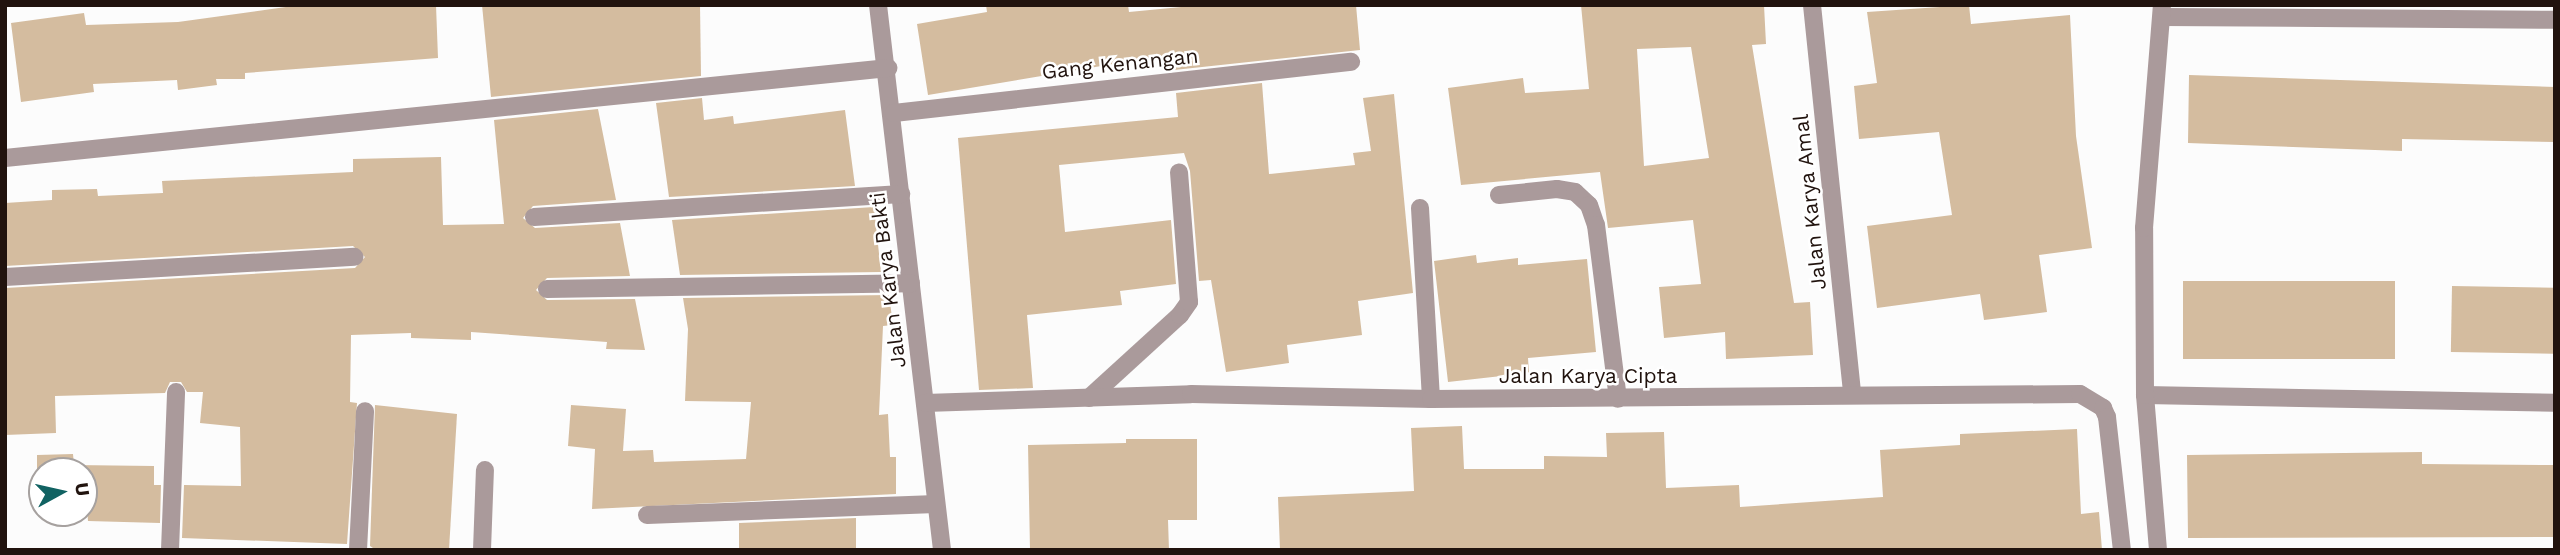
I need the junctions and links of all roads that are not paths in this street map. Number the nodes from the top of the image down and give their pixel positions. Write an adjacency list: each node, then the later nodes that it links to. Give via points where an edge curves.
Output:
1 (878, 5): 6 (street, Jalan Karya Bakti)
2 (1812, 5): 19 (street, Jalan Karya Amal)
3 (2163, 11): 4 (street); 20 (street, via 2149,126 2144,228)
4 (2555, 20)
5 (1351, 62): 7 (street, Gang Kenangan)
6 (888, 68): 7 (street, Jalan Karya Bakti); 8 (street)
7 (894, 113): 10 (street, Jalan Karya Bakti)
8 (5, 158)
9 (1179, 172): 21 (street, via 1189,302)
10 (901, 194): 13 (street); 16 (street, Jalan Karya Bakti)
11 (1499, 195): 23 (street, via 1557,189 1575,192 1589,205 1596,225)
12 (1420, 208): 22 (street)
13 (534, 217)
14 (354, 257): 15 (street)
15 (5, 277)
16 (911, 283): 17 (street); 24 (street, Jalan Karya Bakti)
17 (547, 289)
18 (176, 392): 30 (street)
19 (1852, 395): 23 (street, Jalan Karya Cipta); 34 (street, Jalan Karya Cipta, via 2080,394 2093,400 2107,417)
20 (2145, 395): 25 (street); 35 (street)
21 (1089, 398): 22 (street, Jalan Karya Cipta, via 1191,394); 24 (street, Jalan Karya Cipta)
22 (1431, 399): 23 (street, Jalan Karya Cipta)
23 (1618, 399)
24 (925, 403): 28 (street, Jalan Karya Bakti)
25 (2555, 403)
26 (365, 411): 31 (street)
27 (485, 470): 32 (street)
28 (936, 504): 29 (street); 33 (street, Jalan Karya Bakti)
29 (647, 515)
30 (170, 550)
31 (358, 550)
32 (482, 550)
33 (942, 550)
34 (2122, 550)
35 (2158, 550)

